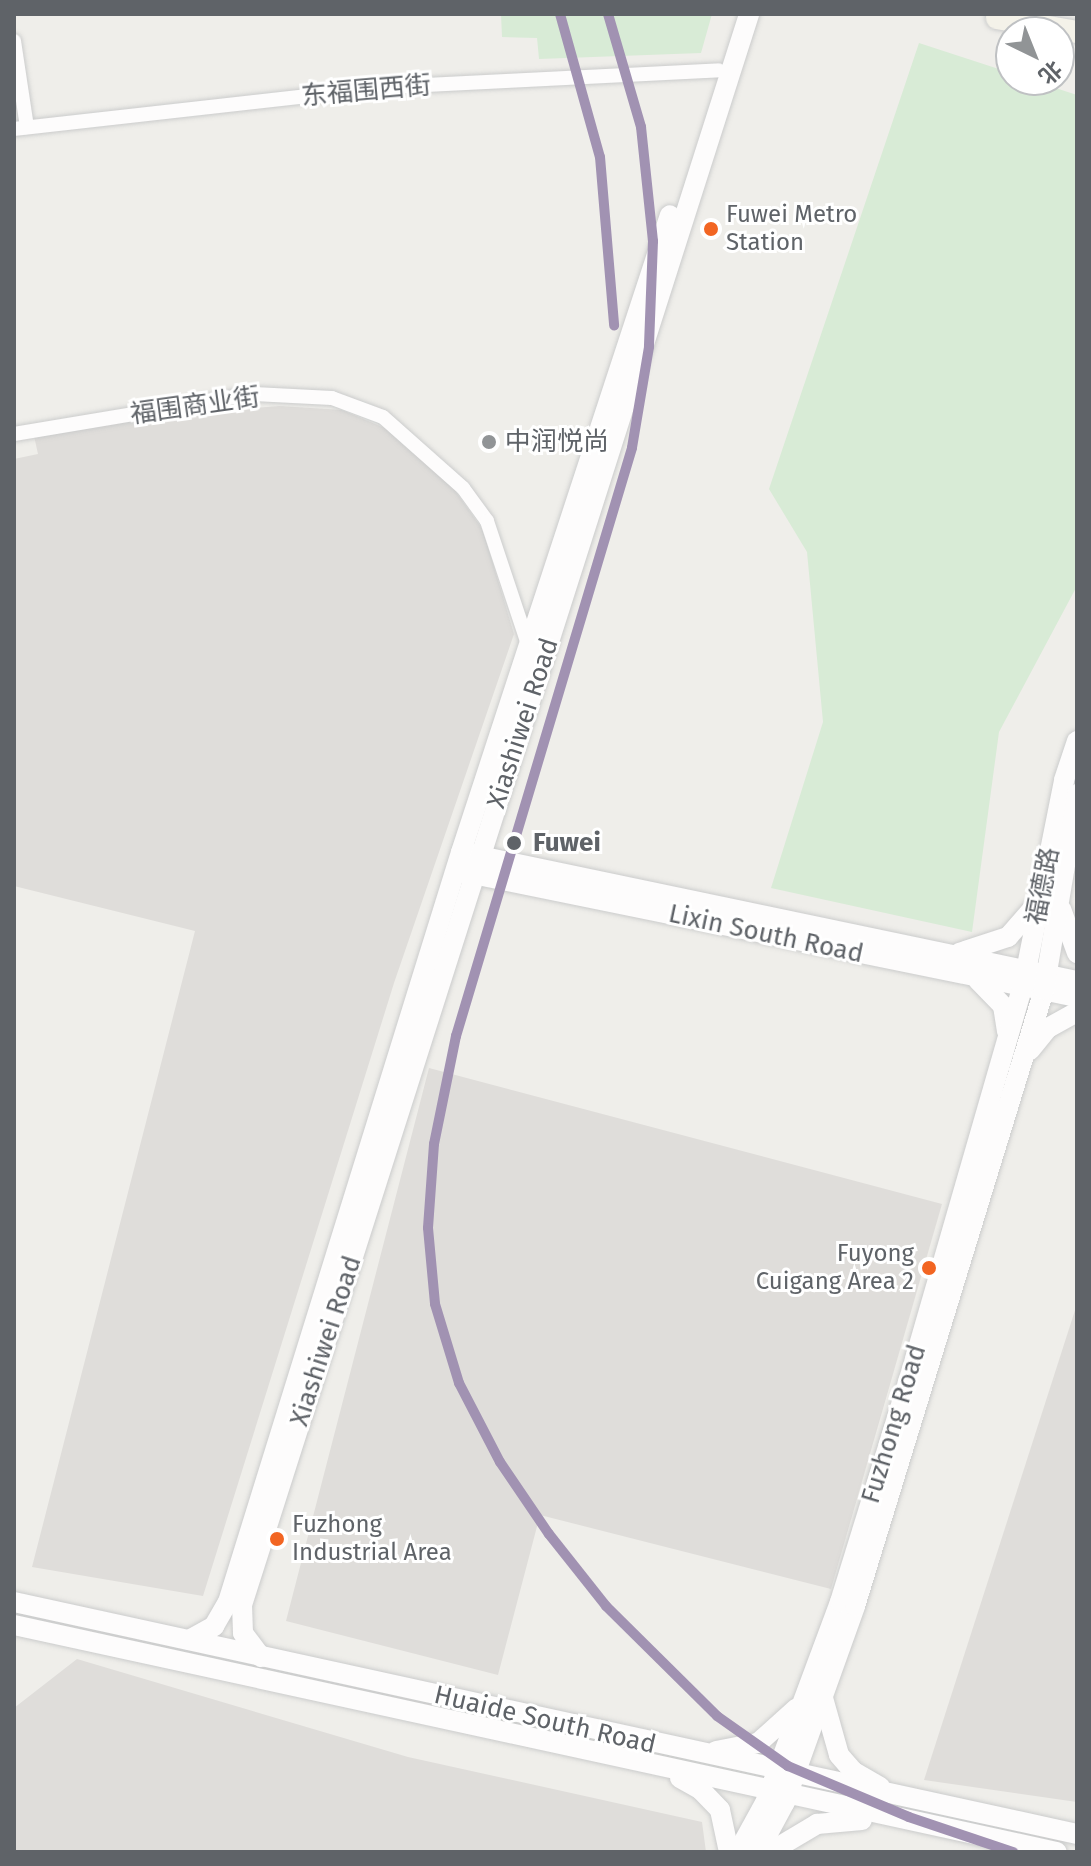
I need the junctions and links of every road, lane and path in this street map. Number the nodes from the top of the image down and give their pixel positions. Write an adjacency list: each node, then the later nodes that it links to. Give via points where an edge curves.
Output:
1 (737, 14): 8 (street, Xiashiwei Road)
2 (749, 14): 14 (street, Xiashiwei Road)
3 (1067, 14): 5 (main road)
4 (990, 16): 6 (main road)
5 (1077, 18)
6 (1077, 32)
7 (14, 41): 9 (street)
8 (719, 70): 9 (street, 东福围西街, via 388,87); 11 (street, Xiashiwei Road)
9 (20, 128)
10 (14, 434): 11 (street, 福围商业街, via 254,394 332,398 383,417 463,488 487,521)
11 (528, 644): 14 (street, Xiashiwei Road)
12 (1077, 741): 15 (street, 福德路, via 1064,780)
13 (1077, 794): 15 (street, 福德路)
14 (468, 863): 16 (street, Lixin South Road); 18 (street, Lixin South Road); 28 (street, Xiashiwei Road, via 228,1602 214,1626); 29 (street, Xiashiwei Road, via 242,1605 243,1633)
15 (1052, 891): 16 (street, via 1008,937 971,952); 17 (street); 19 (street, 福德路); 21 (street, 福德路)
16 (944, 953): 19 (street, Lixin South Road)
17 (1077, 953)
18 (967, 975): 19 (street, Lixin South Road); 24 (street, via 995,993 1003,1006)
19 (1024, 978): 21 (street, Lixin South Road); 24 (street, Fuzhong Road)
20 (1077, 981): 21 (street, Lixin South Road)
21 (1046, 983): 22 (street, Lixin South Road); 25 (street, Fuzhong Road)
22 (1077, 997)
23 (1077, 1012): 25 (street, via 1048,1028 1029,1050)
24 (1008, 1039): 31 (street, Fuzhong Road, via 854,1557)
25 (1017, 1079): 30 (street, Fuzhong Road)
26 (14, 1602): 28 (street, Huaide South Road)
27 (14, 1625): 33 (street, Huaide South Road)
28 (189, 1640): 29 (street, Huaide South Road)
29 (261, 1657): 32 (street, Huaide South Road)
30 (823, 1696): 34 (street, Fuzhong Road); 36 (street, via 833,1743 846,1764)
31 (803, 1702): 32 (street, via 758,1743 733,1750); 34 (street, Fuzhong Road)
32 (679, 1750): 34 (street, Huaide South Road)
33 (654, 1767): 35 (street, Huaide South Road); 39 (street, via 711,1799 726,1822)
34 (786, 1773): 35 (street, Fuzhong Road); 36 (street, Huaide South Road)
35 (778, 1794): 37 (street, Huaide South Road); 40 (street, Fuzhong Road); 41 (street, Fuzhong Road)
36 (909, 1799): 38 (street, Huaide South Road)
37 (896, 1819): 42 (street, via 817,1824); 43 (street, Huaide South Road)
38 (1077, 1834)
39 (729, 1852)
40 (738, 1852)
41 (758, 1852)
42 (770, 1852)
43 (1057, 1852)

